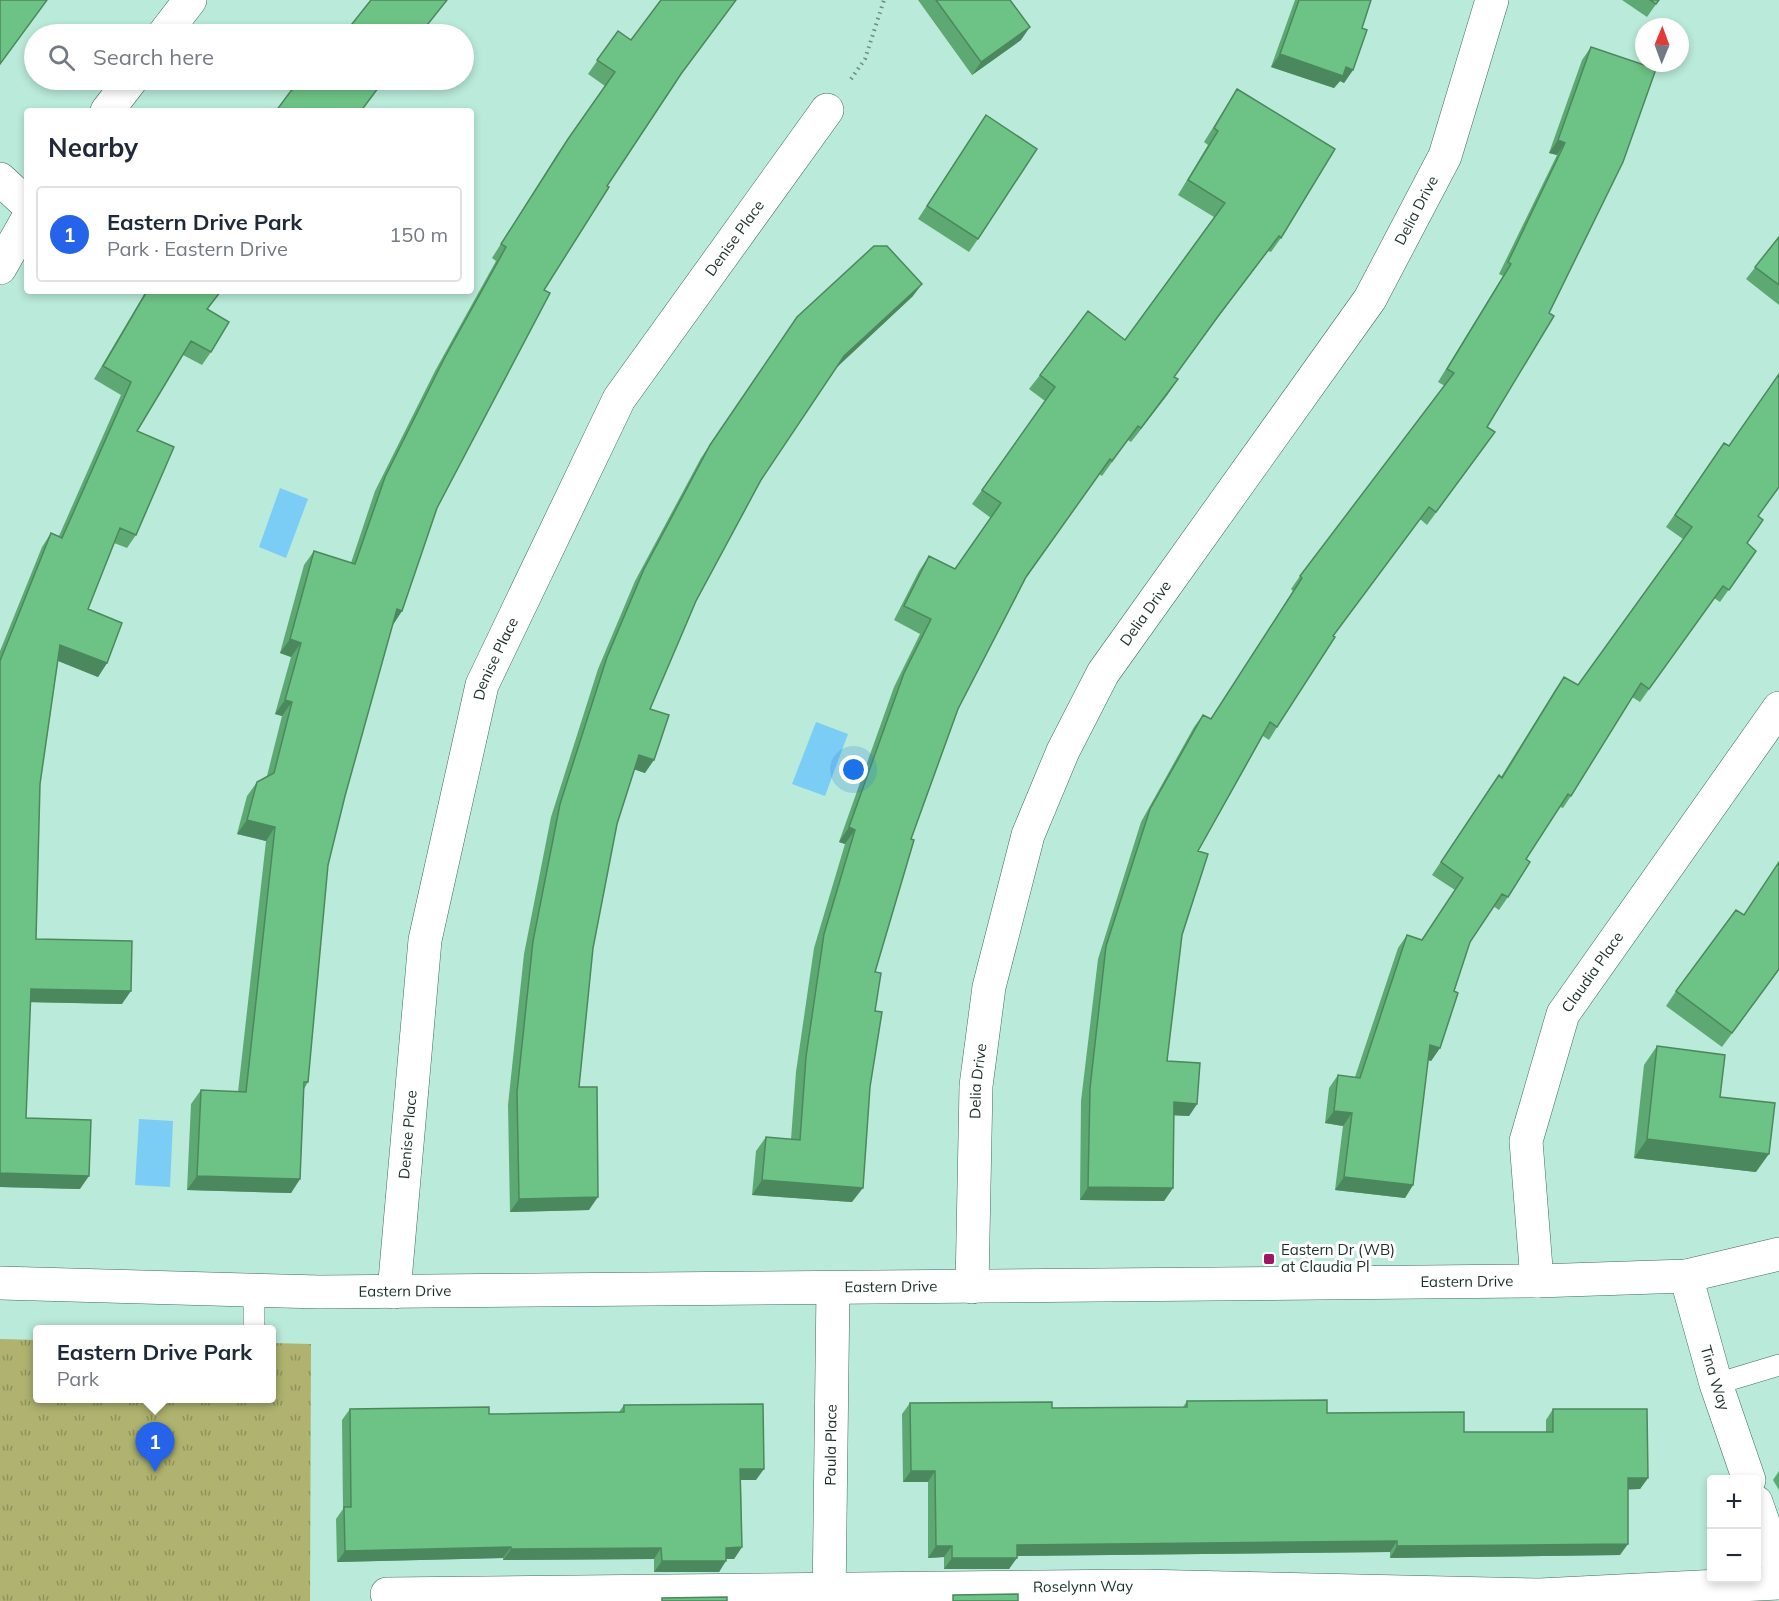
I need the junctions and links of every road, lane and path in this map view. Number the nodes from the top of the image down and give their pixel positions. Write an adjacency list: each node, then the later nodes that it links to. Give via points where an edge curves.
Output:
1 (190, 0): 4 (street)
2 (884, 0): 7 (path, via 865,59)
3 (1492, 0): 17 (street, Delia Drive, via 1445,156 1370,298 1103,673 1063,751 1028,835 989,987 976,1086)
4 (172, 24)
5 (123, 90): 6 (street)
6 (109, 108)
7 (827, 110): 20 (street, Denise Place, via 619,399 482,685 425,940)
8 (0, 179): 9 (street)
9 (24, 201)
10 (24, 225): 11 (street)
11 (0, 268)
12 (1779, 708): 15 (street, Claudia Place, via 1563,1014 1526,1141)
13 (1779, 1254): 14 (street, Eastern Drive)
14 (1686, 1276): 15 (street, Eastern Drive); 23 (street, Tina Way)
15 (1538, 1281): 17 (street, Eastern Drive)
16 (0, 1283): 19 (street, Eastern Drive)
17 (972, 1287): 18 (street, Eastern Drive)
18 (833, 1288): 20 (street, Eastern Drive); 29 (street, Paula Place)
19 (254, 1290): 20 (street, Eastern Drive); 21 (lane)
20 (394, 1292)
21 (254, 1325)
22 (1779, 1365): 23 (lane)
23 (1716, 1384): 24 (street, Tina Way)
24 (1748, 1475)
25 (1761, 1516): 26 (street)
26 (1779, 1568)
27 (1779, 1583): 30 (street, Roselynn Way, via 1540,1595)
28 (387, 1594): 31 (street, Roselynn Way)
29 (829, 1594): 30 (street, Roselynn Way); 31 (street, Roselynn Way)
30 (1140, 1594)
31 (537, 1598)

